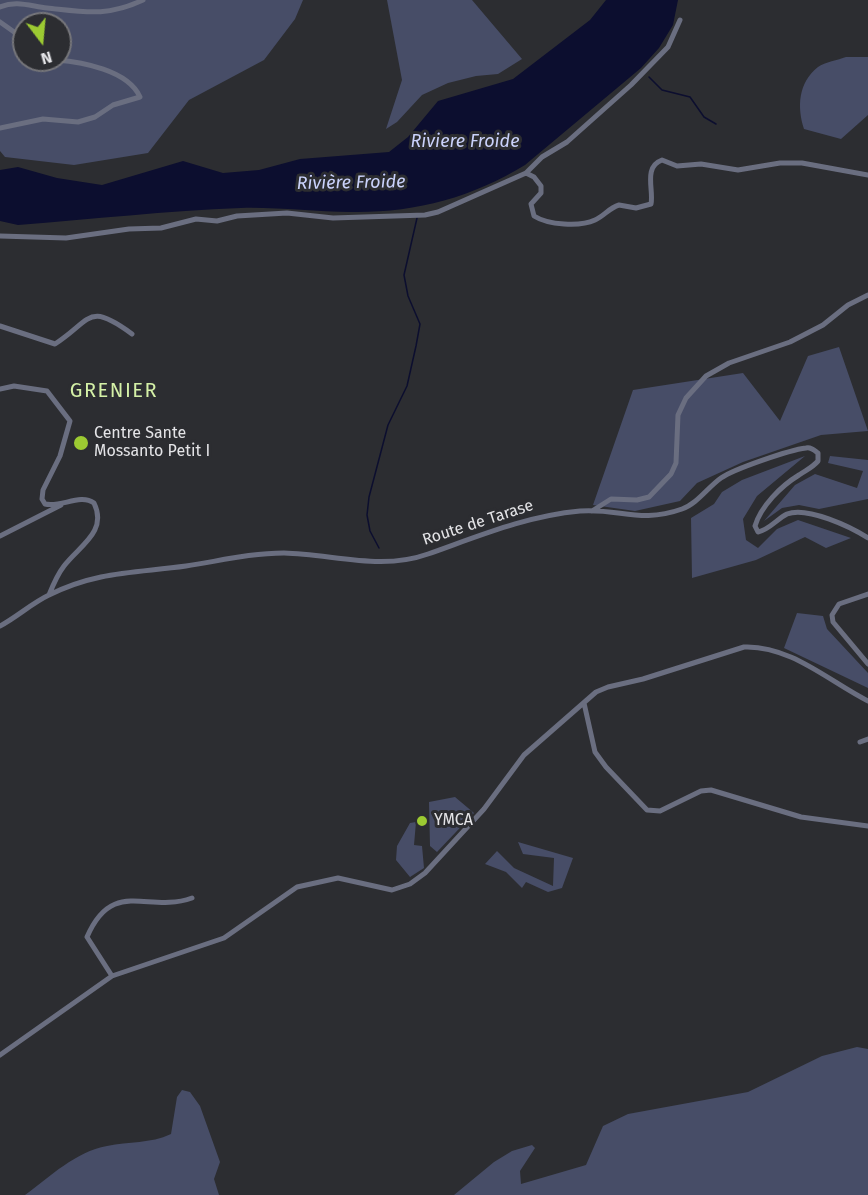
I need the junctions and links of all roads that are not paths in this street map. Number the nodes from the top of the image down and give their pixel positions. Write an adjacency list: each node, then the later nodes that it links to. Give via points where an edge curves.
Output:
1 (143, 0): 2 (street, via 111,13 18,3)
2 (0, 7)
3 (680, 20): 6 (street, via 668,46 631,85)
4 (72, 61): 5 (street, via 108,71 130,85 140,97 78,122 44,119)
5 (0, 128)
6 (526, 173): 7 (street, via 542,186 531,204 534,216 564,224 594,221 619,205 636,208 651,204 652,171 662,160 677,166 701,164 738,170 802,163); 8 (street, via 425,215 333,218 287,213 217,221 196,219 161,228 66,237)
7 (868, 175)
8 (0, 236)
9 (868, 296): 14 (street, via 783,345 744,357 706,376 686,398 678,415 676,464 671,474 649,497 611,499)
10 (0, 326): 11 (street, via 55,344 78,323 102,316)
11 (132, 333)
12 (0, 388): 13 (street, via 47,391 70,421 42,499 49,505)
13 (65, 503): 15 (street); 18 (street, via 90,500 98,510 98,519 92,538 65,565)
14 (592, 511): 16 (street, Route de Tarase, via 669,514 687,507 722,477 739,469 811,448 818,453 818,461 768,503 755,526 758,532 784,515 800,512 855,529); 18 (street, Route de Tarase, via 519,521 402,560 264,554 100,575)
15 (0, 536)
16 (868, 538)
17 (868, 594): 20 (street, via 839,604 832,615 833,622)
18 (48, 595): 19 (street, Route de Tarase)
19 (0, 626)
20 (868, 664)
21 (868, 701): 22 (street, via 806,665 755,647 608,687)
22 (584, 704): 25 (street, via 595,752 647,810 660,811 711,790 801,817); 27 (street, via 524,755 484,809 410,884 392,890 338,878 297,888 224,938)
23 (868, 739): 24 (street)
24 (860, 742)
25 (868, 826)
26 (192, 898): 27 (street, via 180,902 119,901 99,915 87,937)
27 (111, 976): 28 (street)
28 (0, 1055)

